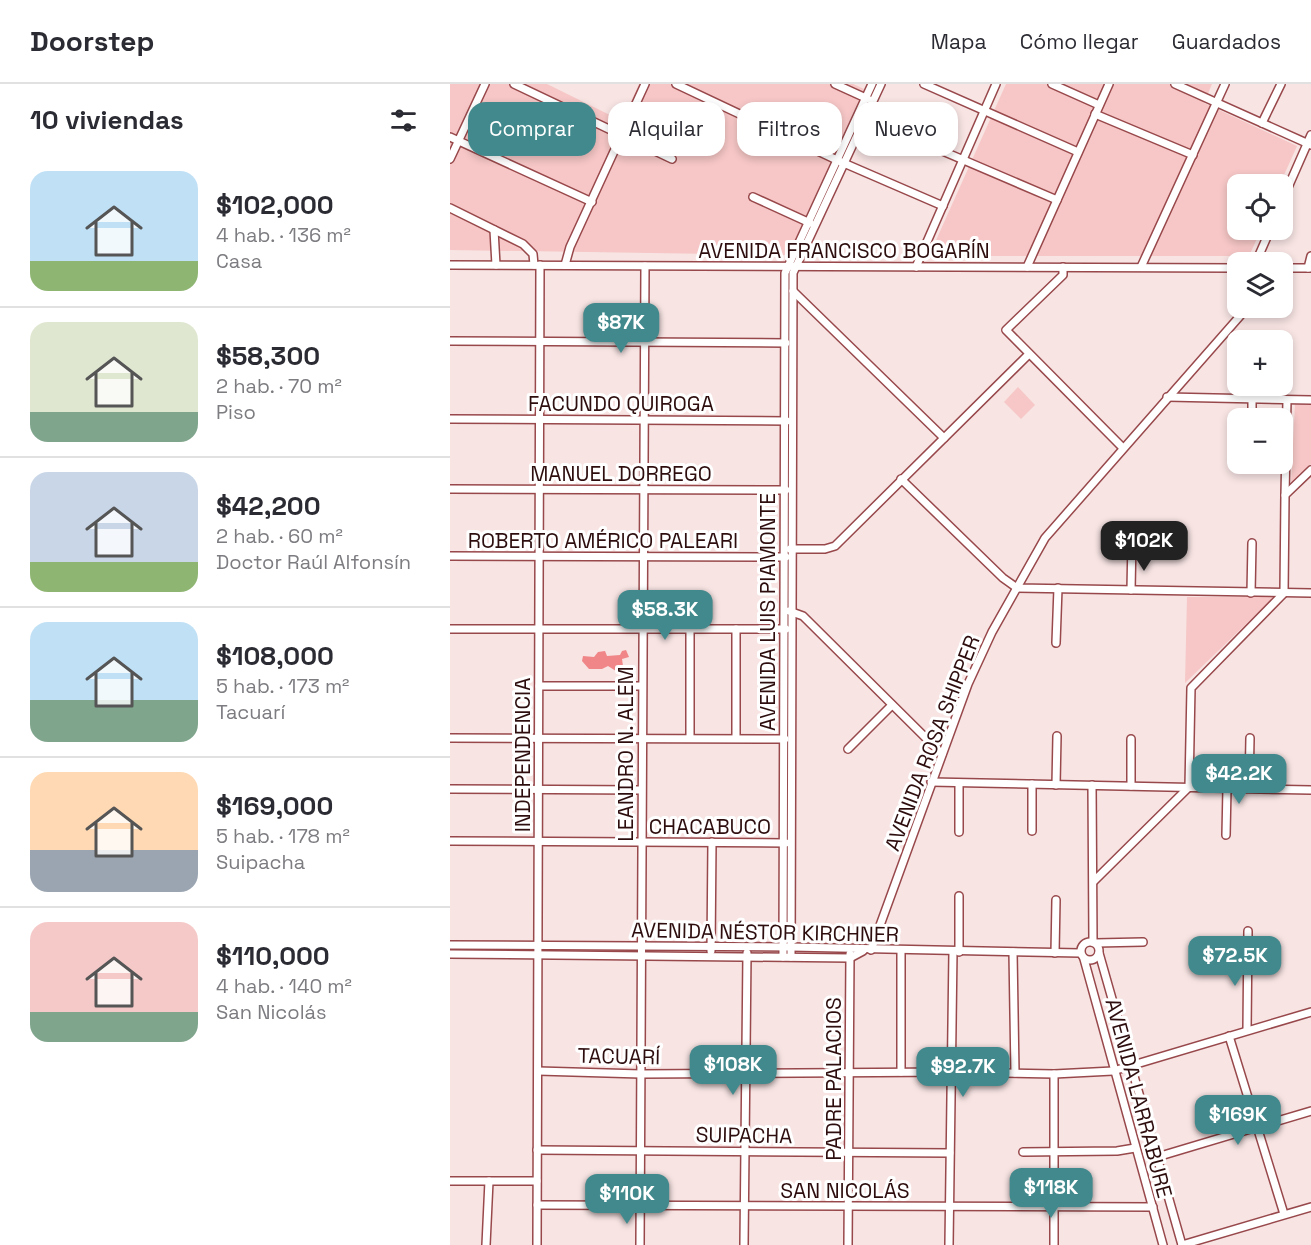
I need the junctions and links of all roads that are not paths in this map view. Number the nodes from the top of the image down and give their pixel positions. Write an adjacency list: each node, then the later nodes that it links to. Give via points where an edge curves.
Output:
1 (485, 84): 26 (street)
2 (514, 84): 22 (street)
3 (645, 84): 16 (street)
4 (676, 84): 36 (street)
5 (836, 84): 15 (street)
6 (872, 84): 15 (street)
7 (881, 84): 15 (street)
8 (924, 84): 19 (street)
9 (996, 84): 19 (street)
10 (1052, 84): 18 (street)
11 (1109, 84): 18 (street)
12 (1175, 84): 17 (street)
13 (1225, 84): 17 (street)
14 (1281, 84): 21 (street)
15 (870, 100)
16 (637, 102)
17 (1217, 103): 21 (street); 29 (street)
18 (1099, 105): 20 (street)
19 (984, 111): 28 (street); 35 (street)
20 (1095, 114): 28 (street); 29 (street)
21 (1262, 123): 27 (street)
22 (608, 128)
23 (854, 134): 36 (street)
24 (1311, 135): 27 (street)
25 (450, 137): 26 (street)
26 (458, 141): 33 (street); 40 (street)
27 (1309, 144): 37 (street)
28 (1078, 152): 39 (street)
29 (1193, 155): 56 (street)
30 (613, 156): 40 (street)
31 (666, 156): 34 (street)
32 (956, 156): 35 (street)
33 (450, 159)
34 (672, 159)
35 (963, 159): 39 (street); 41 (street)
36 (842, 162): 41 (street); 43 (street); 52 (street, via 807,248)
37 (1293, 178)
38 (753, 197): 43 (street)
39 (1057, 200): 54 (street)
40 (592, 202): 49 (street)
41 (943, 206): 53 (street)
42 (450, 208): 44 (street)
43 (810, 223): 51 (street)
44 (494, 230): 47 (street); 48 (street, via 528,247)
45 (1311, 256): 59 (street)
46 (450, 265): 47 (street, AVENIDA FRANCISCO BOGARÍN)
47 (496, 265): 48 (street, AVENIDA FRANCISCO BOGARÍN)
48 (537, 265): 49 (street, AVENIDA FRANCISCO BOGARÍN); 64 (street, INDEPENDENCIA)
49 (565, 265): 50 (street, AVENIDA FRANCISCO BOGARÍN)
50 (645, 266): 51 (street, AVENIDA FRANCISCO BOGARÍN); 65 (street, LEANDRO N. ALEM)
51 (786, 266): 52 (street, AVENIDA FRANCISCO BOGARÍN); 60 (street, AVENIDA LUIS PIAMONTE)
52 (794, 266): 53 (street, AVENIDA FRANCISCO BOGARÍN); 61 (street, AVENIDA LUIS PIAMONTE)
53 (916, 267): 54 (street, AVENIDA FRANCISCO BOGARÍN)
54 (1027, 267): 55 (street, AVENIDA FRANCISCO BOGARÍN)
55 (1063, 267): 56 (street, AVENIDA FRANCISCO BOGARÍN); 68 (street, via 1063,275 1006,330)
56 (1141, 267): 57 (street, AVENIDA FRANCISCO BOGARÍN)
57 (1227, 268)
58 (1293, 268): 59 (street)
59 (1310, 268)
60 (785, 288): 61 (street); 66 (street, AVENIDA LUIS PIAMONTE)
61 (793, 291): 67 (street, AVENIDA LUIS PIAMONTE); 78 (street)
62 (1238, 318): 69 (street, AVENIDA ROSA SHIPPER)
63 (450, 341): 64 (street)
64 (540, 341): 65 (street); 75 (street, INDEPENDENCIA)
65 (645, 342): 66 (street); 76 (street, LEANDRO N. ALEM)
66 (784, 343): 67 (street); 77 (street, AVENIDA LUIS PIAMONTE)
67 (793, 344): 77 (street, AVENIDA LUIS PIAMONTE)
68 (1029, 354): 78 (street, ROBERTO AMÉRICO PALEARI); 79 (street)
69 (1167, 397): 70 (street); 79 (street, AVENIDA ROSA SHIPPER)
70 (1252, 399): 71 (street); 73 (street)
71 (1287, 400): 72 (street); 86 (street)
72 (1311, 400)
73 (1252, 408)
74 (450, 419): 75 (street, FACUNDO QUIROGA)
75 (540, 419): 76 (street, FACUNDO QUIROGA); 83 (street, INDEPENDENCIA)
76 (645, 420): 77 (street, FACUNDO QUIROGA); 84 (street, LEANDRO N. ALEM)
77 (788, 421): 85 (street, AVENIDA LUIS PIAMONTE)
78 (944, 438): 81 (street, ROBERTO AMÉRICO PALEARI)
79 (1123, 448): 93 (street, AVENIDA ROSA SHIPPER, via 1047,534)
80 (1311, 470): 86 (street)
81 (902, 479): 89 (street, ROBERTO AMÉRICO PALEARI, via 835,546); 93 (street)
82 (450, 489): 83 (street, MANUEL DORREGO)
83 (540, 489): 84 (street, MANUEL DORREGO); 91 (street, INDEPENDENCIA)
84 (645, 489): 85 (street, MANUEL DORREGO); 92 (street, LEANDRO N. ALEM)
85 (788, 490): 89 (street, AVENIDA LUIS PIAMONTE)
86 (1285, 495): 97 (street)
87 (1132, 540): 95 (street)
88 (1252, 543): 96 (street)
89 (788, 553): 92 (street, ROBERTO AMÉRICO PALEARI); 99 (street, AVENIDA LUIS PIAMONTE); 100 (street, AVENIDA LUIS PIAMONTE)
90 (450, 556): 91 (street, ROBERTO AMÉRICO PALEARI)
91 (540, 556): 92 (street, ROBERTO AMÉRICO PALEARI); 101 (street, INDEPENDENCIA)
92 (645, 556): 103 (street, LEANDRO N. ALEM)
93 (1017, 588): 94 (street); 121 (street, AVENIDA ROSA SHIPPER, via 985,646)
94 (1058, 588): 95 (street); 107 (street)
95 (1131, 590): 96 (street)
96 (1251, 593): 97 (street)
97 (1284, 593): 98 (street); 128 (street, via 1191,688)
98 (1311, 593)
99 (783, 610): 100 (street); 106 (street, AVENIDA LUIS PIAMONTE)
100 (791, 611): 106 (street, AVENIDA LUIS PIAMONTE); 110 (street, via 803,616)
101 (540, 628): 102 (street); 103 (street); 108 (street, INDEPENDENCIA)
102 (450, 629)
103 (643, 629): 104 (street); 109 (street, LEANDRO N. ALEM)
104 (690, 629): 105 (street); 115 (street)
105 (736, 629): 106 (street); 116 (street)
106 (787, 629): 118 (street, AVENIDA LUIS PIAMONTE)
107 (1056, 643)
108 (539, 686): 109 (street); 113 (street, INDEPENDENCIA)
109 (642, 686): 114 (street, LEANDRO N. ALEM)
110 (892, 705): 120 (street); 121 (street)
111 (1057, 736): 125 (street)
112 (450, 738): 113 (street)
113 (539, 738): 114 (street); 132 (street, INDEPENDENCIA)
114 (642, 738): 115 (street); 133 (street, LEANDRO N. ALEM)
115 (690, 738): 116 (street)
116 (736, 738): 118 (street)
117 (1250, 738): 130 (street)
118 (787, 739): 142 (street, AVENIDA LUIS PIAMONTE)
119 (1131, 739): 127 (street)
120 (848, 749)
121 (942, 754): 122 (street, AVENIDA ROSA SHIPPER)
122 (931, 782): 123 (street); 157 (street, AVENIDA ROSA SHIPPER)
123 (959, 783): 124 (street); 136 (street)
124 (1032, 784): 125 (street); 135 (street)
125 (1056, 785): 126 (street)
126 (1092, 785): 127 (street); 143 (street)
127 (1131, 786): 128 (street)
128 (1189, 787): 129 (street); 143 (street)
129 (1227, 788): 130 (street); 137 (street)
130 (1250, 788): 134 (street)
131 (450, 789): 132 (street)
132 (538, 790): 133 (street); 139 (street, INDEPENDENCIA)
133 (641, 790): 140 (street, LEANDRO N. ALEM)
134 (1311, 790)
135 (1032, 831)
136 (959, 832)
137 (1226, 835)
138 (450, 841): 139 (street, CHACABUCO)
139 (538, 842): 140 (street, CHACABUCO); 150 (street, INDEPENDENCIA)
140 (641, 842): 141 (street, CHACABUCO); 151 (street, LEANDRO N. ALEM)
141 (712, 843): 142 (street, CHACABUCO); 152 (street)
142 (786, 843): 154 (street, AVENIDA LUIS PIAMONTE); 155 (street, AVENIDA LUIS PIAMONTE)
143 (1094, 881): 148 (street)
144 (959, 896): 159 (street)
145 (1056, 900): 161 (street)
146 (1248, 931): 172 (street)
147 (1143, 942): 148 (street)
148 (1094, 943): 162 (street, AVENIDA LARRABURE); 166 (street, via 1083,945)
149 (450, 945): 150 (street, AVENIDA NÉSTOR KIRCHNER)
150 (538, 945): 151 (street, AVENIDA NÉSTOR KIRCHNER); 164 (street, INDEPENDENCIA)
151 (641, 946): 152 (street, AVENIDA NÉSTOR KIRCHNER); 165 (street, LEANDRO N. ALEM)
152 (711, 947): 153 (street, AVENIDA NÉSTOR KIRCHNER); 167 (street)
153 (747, 947): 154 (street, AVENIDA NÉSTOR KIRCHNER); 168 (street)
154 (782, 947): 155 (street, AVENIDA NÉSTOR KIRCHNER); 169 (street, AVENIDA LUIS PIAMONTE)
155 (791, 947): 156 (street, AVENIDA NÉSTOR KIRCHNER); 169 (street, AVENIDA LUIS PIAMONTE)
156 (850, 949): 157 (street, AVENIDA NÉSTOR KIRCHNER); 170 (street, PADRE PALACIOS)
157 (868, 950): 158 (street, AVENIDA NÉSTOR KIRCHNER); 170 (street)
158 (901, 951): 159 (street, AVENIDA NÉSTOR KIRCHNER); 177 (street)
159 (956, 952): 160 (street, AVENIDA NÉSTOR KIRCHNER); 178 (street)
160 (1013, 952): 161 (street, AVENIDA NÉSTOR KIRCHNER); 181 (street)
161 (1055, 953): 166 (street, AVENIDA NÉSTOR KIRCHNER)
162 (1099, 953): 166 (street, via 1094,960); 174 (street, AVENIDA LARRABURE)
163 (450, 954): 164 (street)
164 (538, 955): 165 (street); 175 (street, INDEPENDENCIA)
165 (641, 956): 167 (street); 182 (street, LEANDRO N. ALEM)
166 (1082, 956): 176 (street, AVENIDA LARRABURE)
167 (711, 957): 168 (street)
168 (747, 957): 169 (street); 179 (street)
169 (787, 957): 170 (street)
170 (850, 958): 180 (street, PADRE PALACIOS)
171 (1311, 1011): 172 (street, TACUARÍ)
172 (1247, 1030): 173 (street, TACUARÍ)
173 (1229, 1036): 174 (street, TACUARÍ); 185 (street)
174 (1131, 1066): 176 (street, TACUARÍ); 194 (street, AVENIDA LARRABURE)
175 (538, 1071): 182 (street, TACUARÍ); 187 (street, INDEPENDENCIA)
176 (1113, 1071): 183 (street, TACUARÍ); 186 (street, AVENIDA LARRABURE)
177 (901, 1072): 178 (street, TACUARÍ); 180 (street, TACUARÍ)
178 (951, 1072): 181 (street, TACUARÍ); 192 (street)
179 (746, 1073): 180 (street, TACUARÍ); 182 (street, TACUARÍ); 189 (street)
180 (850, 1073): 190 (street, PADRE PALACIOS)
181 (1015, 1073): 183 (street, TACUARÍ)
182 (641, 1074): 188 (street, LEANDRO N. ALEM)
183 (1054, 1074): 193 (street)
184 (1311, 1110): 185 (street)
185 (1258, 1126): 194 (street); 206 (street)
186 (1135, 1148): 193 (street); 203 (street, AVENIDA LARRABURE)
187 (537, 1150): 188 (street, SUIPACHA); 197 (street, INDEPENDENCIA)
188 (640, 1150): 189 (street, SUIPACHA); 199 (street, LEANDRO N. ALEM)
189 (745, 1152): 190 (street, SUIPACHA); 200 (street)
190 (849, 1152): 192 (street, SUIPACHA); 205 (street, PADRE PALACIOS)
191 (1023, 1152): 193 (street)
192 (950, 1153): 201 (street)
193 (1054, 1153): 202 (street)
194 (1157, 1157): 215 (street, AVENIDA LARRABURE)
195 (450, 1181): 196 (street)
196 (489, 1181): 197 (street); 207 (street)
197 (537, 1181): 198 (street, INDEPENDENCIA)
198 (537, 1205): 199 (street, SAN NICOLÁS); 208 (street, INDEPENDENCIA)
199 (640, 1206): 200 (street, SAN NICOLÁS); 209 (street, LEANDRO N. ALEM)
200 (745, 1206): 205 (street, SAN NICOLÁS); 210 (street)
201 (950, 1206): 202 (street, SAN NICOLÁS); 205 (street, SAN NICOLÁS); 212 (street)
202 (1054, 1207): 203 (street, SAN NICOLÁS); 213 (street)
203 (1152, 1207): 214 (street, AVENIDA LARRABURE)
204 (1311, 1207): 206 (street)
205 (849, 1208): 211 (street, PADRE PALACIOS)
206 (1284, 1214): 215 (street)
207 (486, 1245)
208 (537, 1245)
209 (640, 1245)
210 (744, 1245)
211 (848, 1245)
212 (949, 1245)
213 (1054, 1245)
214 (1163, 1245)
215 (1182, 1245)

